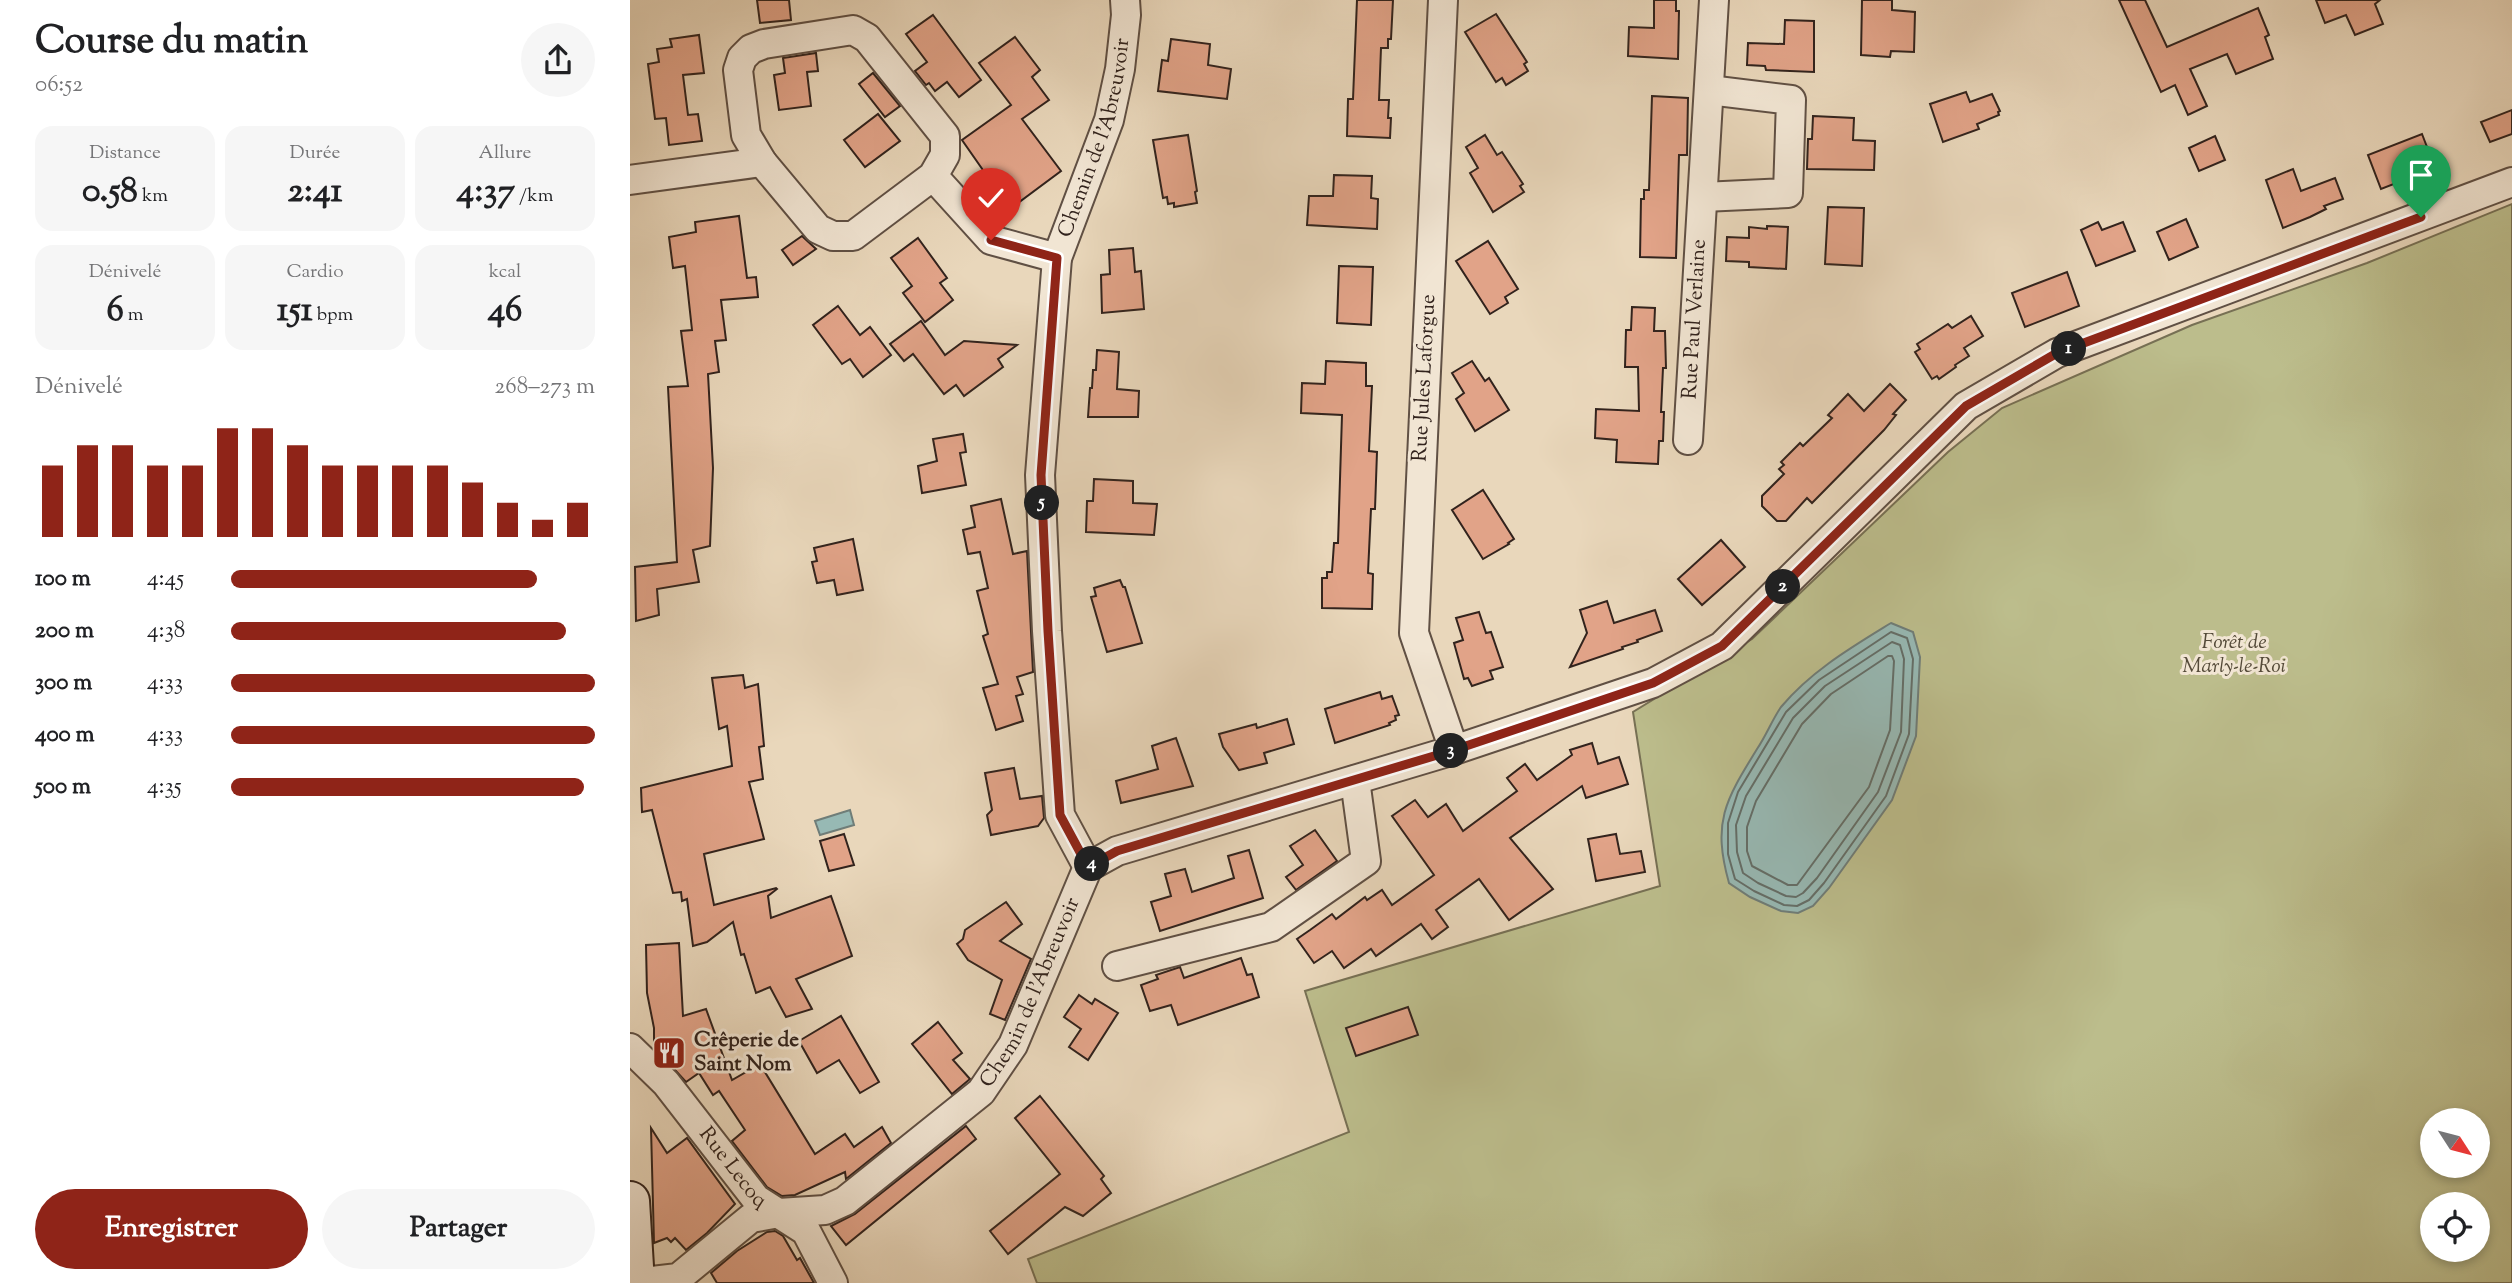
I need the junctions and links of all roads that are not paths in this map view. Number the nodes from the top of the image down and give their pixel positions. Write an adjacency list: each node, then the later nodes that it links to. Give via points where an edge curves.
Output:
1 (1125, 0): 10 (street, Chemin de l'Abreuvoir, via 1121,69 1109,120)
2 (1443, 0): 12 (street, Rue Jules Laforgue, via 1413,633)
3 (1714, 0): 4 (street, Rue Paul Verlaine)
4 (1709, 90): 9 (street, Rue Paul Verlaine); 9 (street, via 1791,100 1788,192)
5 (762, 162): 6 (street, via 818,229 833,236 853,236); 6 (street, via 746,135 738,70 742,58 764,44 853,30 867,38 945,136 945,155); 7 (street)
6 (933, 176): 10 (street, via 991,240)
7 (630, 180)
8 (2512, 182): 12 (street, via 2057,353 1966,406 1722,646 1653,683)
9 (1703, 197): 11 (street, Rue Paul Verlaine)
10 (1057, 258): 14 (street, Chemin de l'Abreuvoir, via 1041,475 1047,618 1060,815)
11 (1688, 440)
12 (1454, 750): 13 (street)
13 (1355, 780): 14 (street, via 1117,851); 15 (street, via 1366,861 1271,928)
14 (1088, 867): 18 (street, Chemin de l'Abreuvoir, via 1018,1034 981,1092 845,1200 825,1210)
15 (1116, 966)
16 (630, 1048): 18 (street, Rue Lecoq, via 666,1083 756,1199)
17 (630, 1201): 19 (street)
18 (779, 1213): 19 (street, Chemin de l'Abreuvoir, via 751,1218 678,1278); 20 (street, Rue Lecoq, via 806,1231)
19 (635, 1283)
20 (833, 1283)

